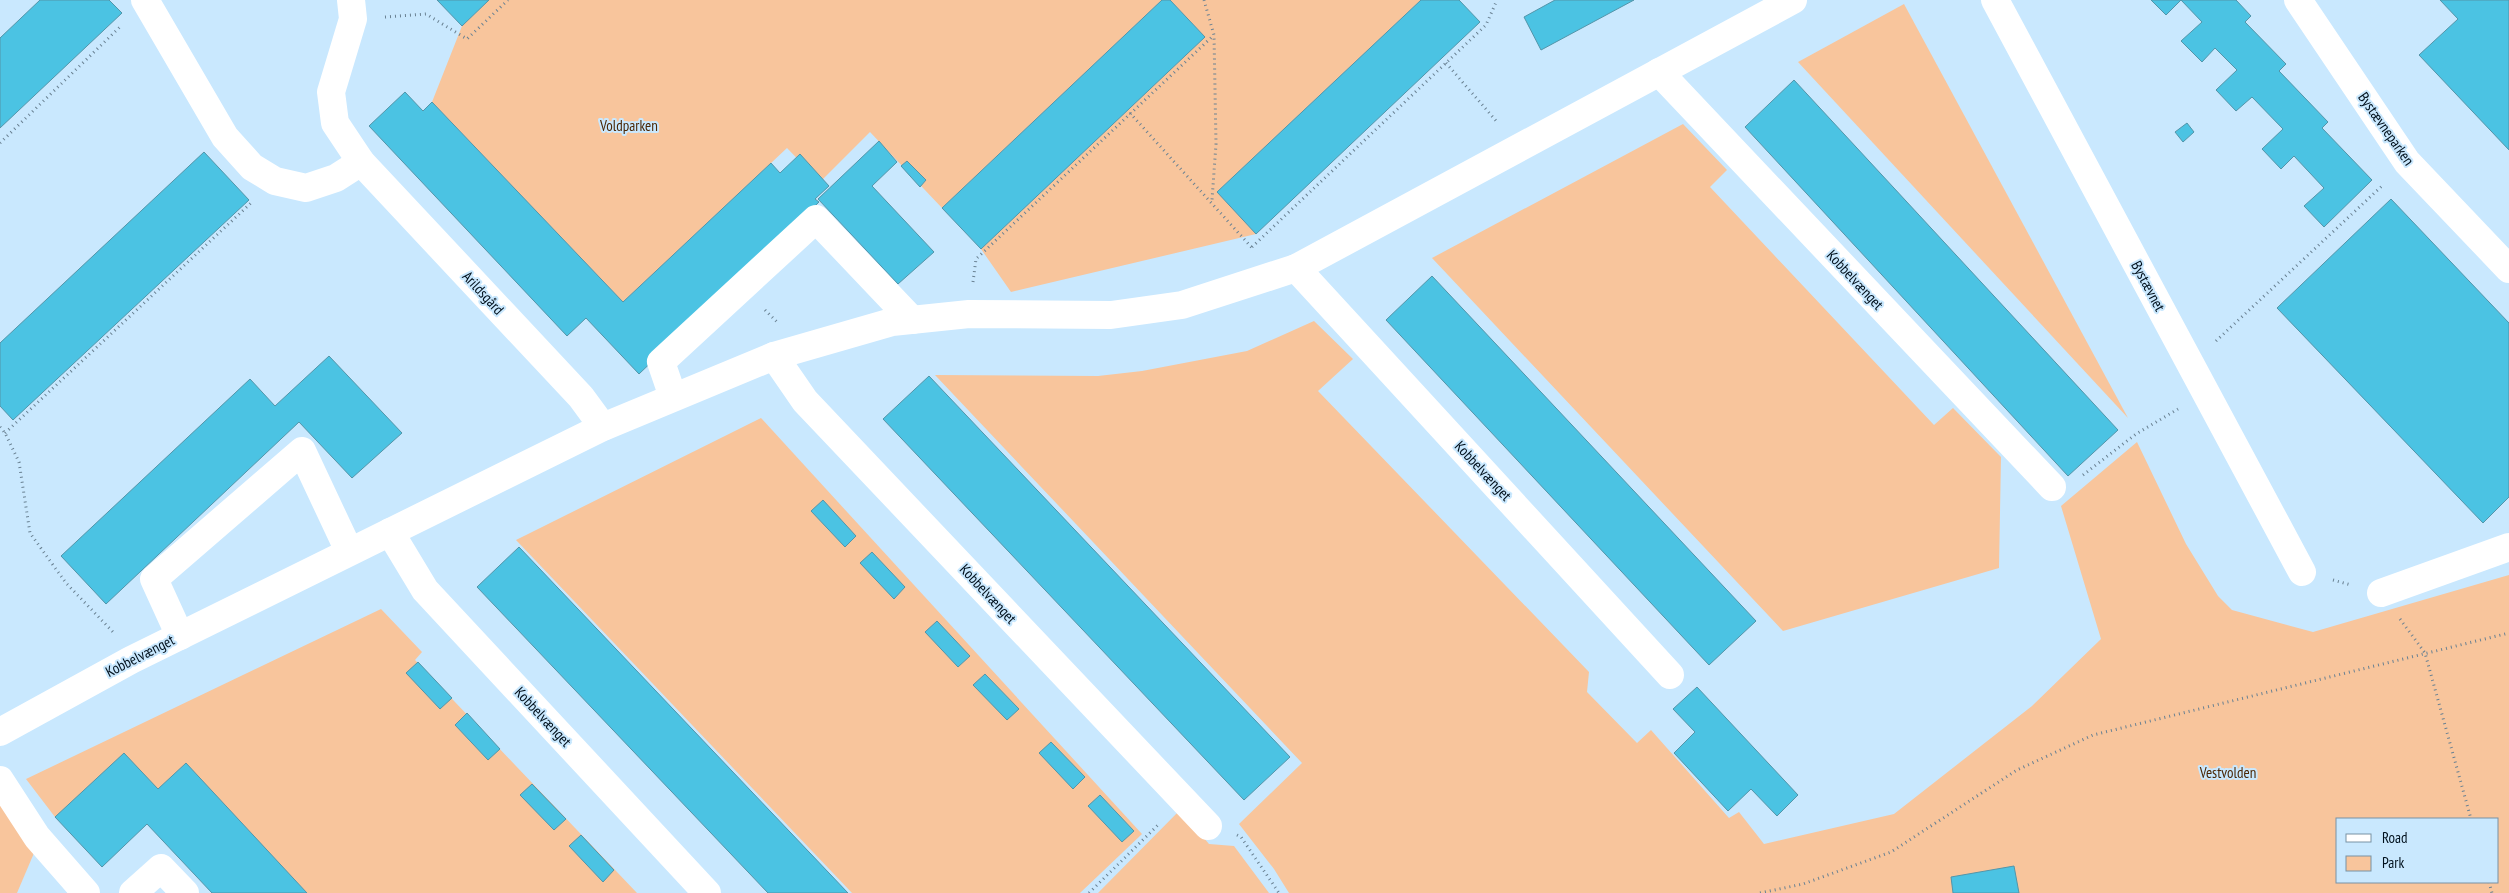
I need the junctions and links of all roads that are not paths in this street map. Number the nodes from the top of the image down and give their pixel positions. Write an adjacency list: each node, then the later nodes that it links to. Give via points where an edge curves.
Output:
1 (1793, 0): 6 (street, Kobbelvænget)
2 (1995, 0): 18 (street, Bystævnet)
3 (2298, 0): 8 (street, Bystævneparken, via 2407,162)
4 (146, 1): 7 (street, via 225,136 252,167 275,181 306,188 336,178)
5 (352, 10): 7 (street, Arildsgård, via 331,92 335,123)
6 (1659, 72): 9 (street, Kobbelvænget); 14 (street, Kobbelvænget)
7 (361, 162): 13 (street, Arildsgård, via 581,397)
8 (2509, 269)
9 (1286, 272): 10 (street, Kobbelvænget, via 1182,305 1111,315 969,314); 21 (street, Kobbelvænget)
10 (912, 320): 11 (street, Kobbelvænget, via 892,322); 12 (street, via 816,219 661,362)
11 (774, 356): 12 (street, Kobbelvænget); 24 (street, Kobbelvænget, via 805,401)
12 (673, 397): 13 (street, Kobbelvænget)
13 (602, 427): 15 (street, Kobbelvænget)
14 (2052, 487)
15 (390, 532): 17 (street, Kobbelvænget); 28 (street, Kobbelvænget, via 425,590)
16 (2509, 547): 19 (street)
17 (350, 552): 20 (street, Kobbelvænget); 20 (street, via 302,451 154,579)
18 (2302, 572)
19 (2381, 593)
20 (180, 636): 22 (street, Kobbelvænget)
21 (1670, 674)
22 (0, 732)
23 (0, 780): 25 (street, via 37,837)
24 (1208, 826)
25 (86, 893)
26 (133, 893): 27 (street, via 161,868)
27 (185, 893)
28 (707, 893)

